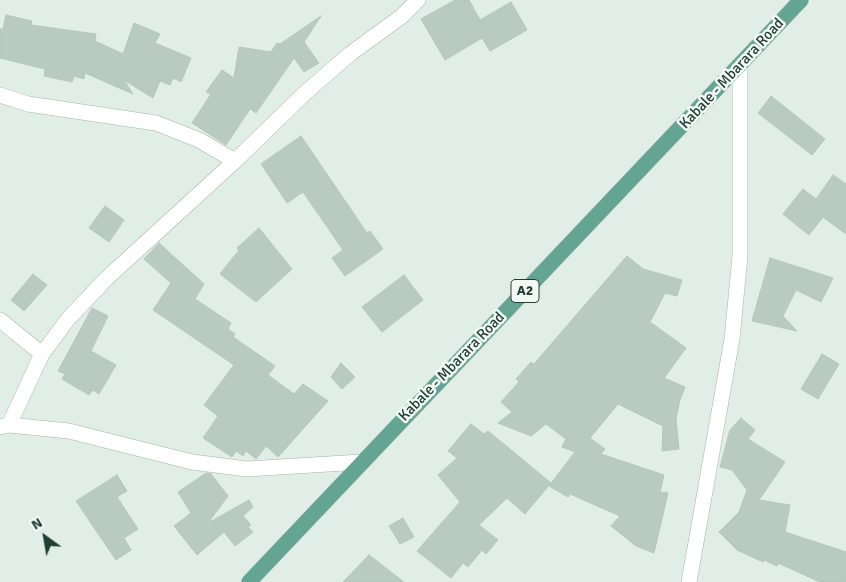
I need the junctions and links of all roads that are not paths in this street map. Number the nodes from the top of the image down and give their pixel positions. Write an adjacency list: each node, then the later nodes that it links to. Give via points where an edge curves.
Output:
1 (418, 0): 5 (street, via 305,93)
2 (801, 0): 3 (main road, Kabale - Mbarara Road / A2)
3 (740, 67): 9 (main road, Kabale - Mbarara Road / A2); 11 (street, via 739,265 732,339)
4 (0, 95): 5 (street, via 28,104 156,123 199,140)
5 (235, 161): 7 (street, via 108,278 68,319)
6 (0, 320): 7 (street)
7 (42, 354): 8 (street)
8 (5, 426): 9 (street, via 69,431 192,462 247,468)
9 (361, 462): 10 (main road, Kabale - Mbarara Road / A2)
10 (249, 582)
11 (689, 582)

